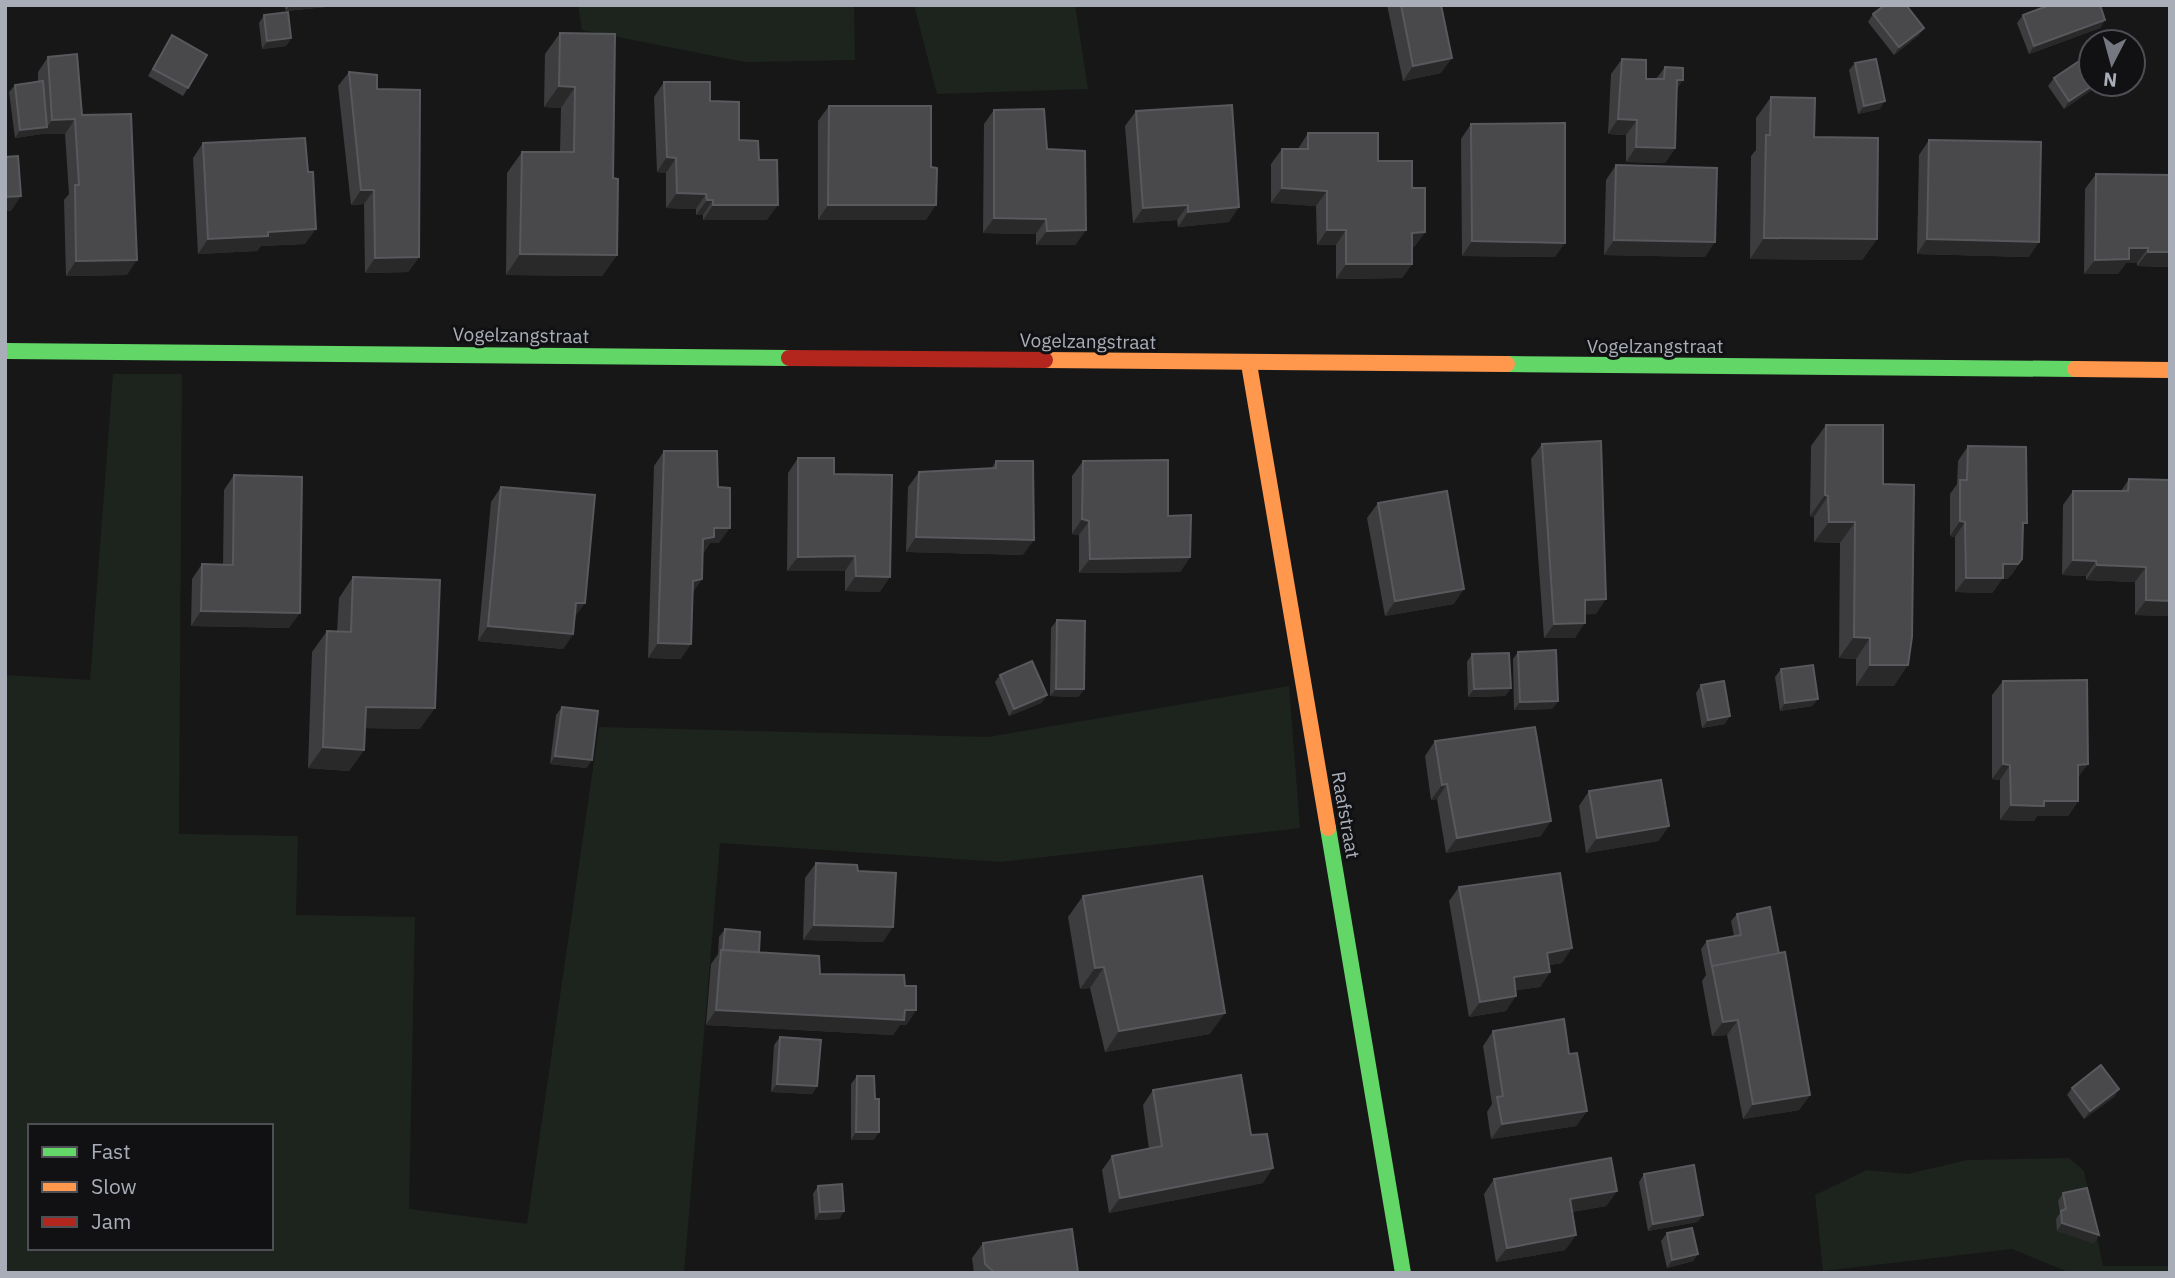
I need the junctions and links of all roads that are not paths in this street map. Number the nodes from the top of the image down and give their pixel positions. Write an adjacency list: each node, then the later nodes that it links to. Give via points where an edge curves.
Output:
1 (5, 351): 2 (street, Vogelzangstraat)
2 (1249, 364): 3 (street, Vogelzangstraat); 4 (street, Raafstraat)
3 (2170, 370)
4 (1403, 1273)

